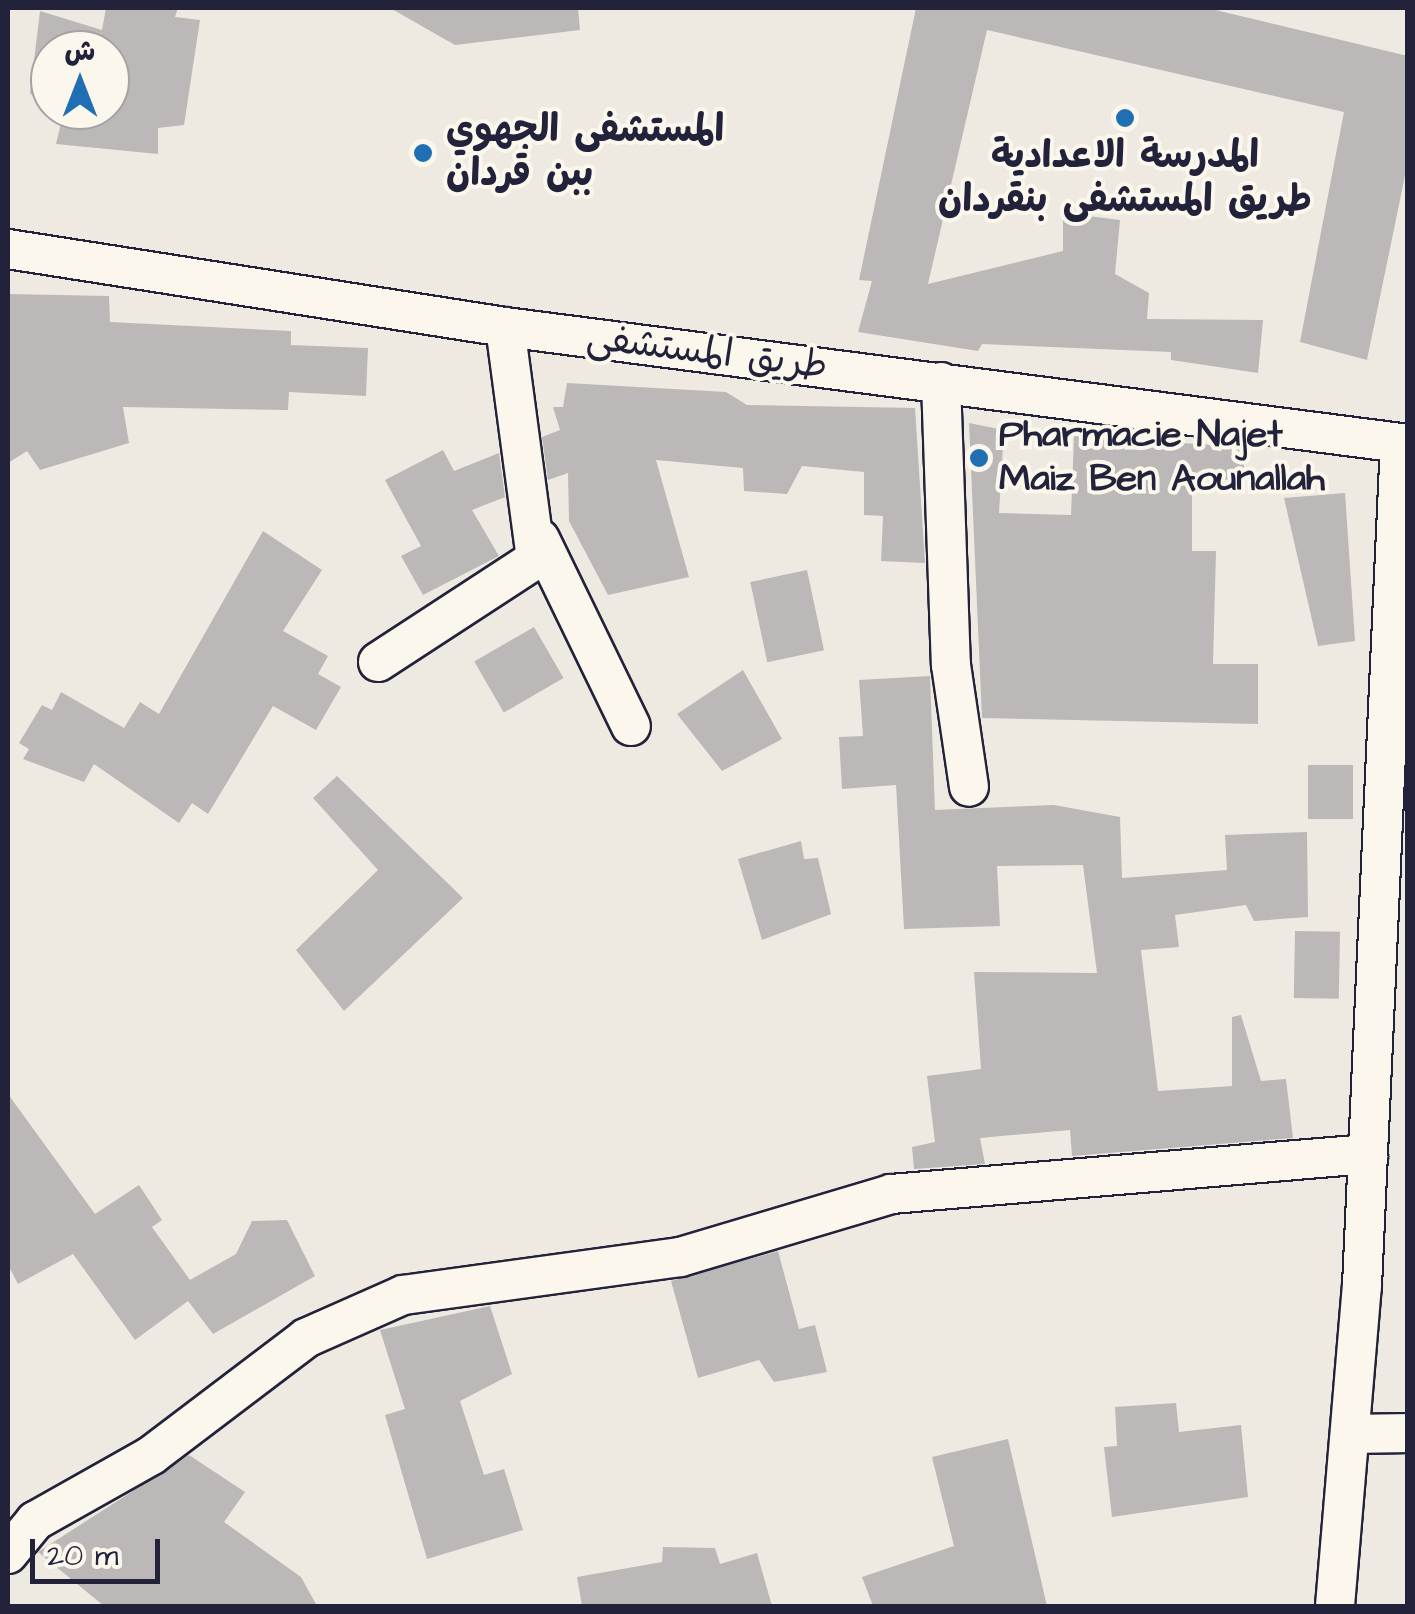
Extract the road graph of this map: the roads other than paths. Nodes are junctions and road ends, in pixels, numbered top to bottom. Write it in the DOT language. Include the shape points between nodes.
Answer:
graph roads {
  1 [pos="8,249"];
  2 [pos="505,327"];
  3 [pos="941,382"];
  4 [pos="1404,443"];
  5 [pos="540,540"];
  6 [pos="378,662"];
  7 [pos="630,726"];
  8 [pos="969,787"];
  9 [pos="1368,1154"];
  10 [pos="1408,1433"];
  11 [pos="1353,1434"];
  12 [pos="8,1554"];
  13 [pos="1335,1606"];
  1 -- 2 [label="street, طريق المستشفى"];
  2 -- 3 [label="street, طريق المستشفى"];
  2 -- 5 [label="street"];
  3 -- 4 [label="street, طريق المستشفى"];
  3 -- 8 [label="street" via="951,664"];
  4 -- 9 [label="street"];
  5 -- 6 [label="street" via="525,571"];
  5 -- 7 [label="street"];
  9 -- 11 [label="street"];
  9 -- 12 [label="street" via="891,1194 680,1257 403,1295 306,1338 152,1454 35,1522"];
  10 -- 11 [label="street"];
  11 -- 13 [label="street"];
}
